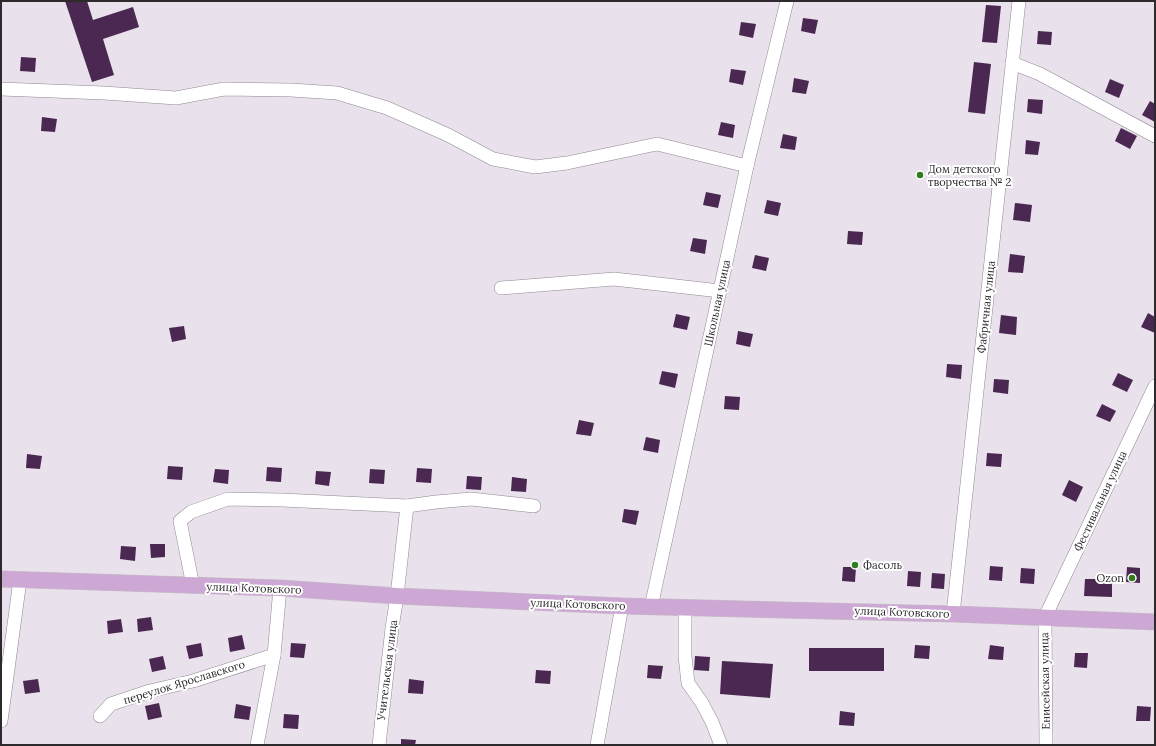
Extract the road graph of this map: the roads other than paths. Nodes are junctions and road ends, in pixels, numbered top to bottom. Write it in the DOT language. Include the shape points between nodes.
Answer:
graph roads {
  1 [pos="787,1"];
  2 [pos="1019,1"];
  3 [pos="1012,63"];
  4 [pos="1,89"];
  5 [pos="1155,136"];
  6 [pos="747,166"];
  7 [pos="502,288"];
  8 [pos="720,291"];
  9 [pos="1155,386"];
  10 [pos="407,506"];
  11 [pos="534,506"];
  12 [pos="1,580"];
  13 [pos="20,580"];
  14 [pos="194,586"];
  15 [pos="280,588"];
  16 [pos="397,596"];
  17 [pos="622,606"];
  18 [pos="651,606"];
  19 [pos="685,607"];
  20 [pos="953,614"];
  21 [pos="1045,617"];
  22 [pos="1155,622"];
  23 [pos="274,654"];
  24 [pos="100,716"];
  25 [pos="1,721"];
  26 [pos="257,745"];
  27 [pos="379,745"];
  28 [pos="598,745"];
  29 [pos="721,745"];
  30 [pos="1046,745"];
  1 -- 6 [label="street, Школьная улица"];
  2 -- 3 [label="street, Фабричная улица"];
  3 -- 5 [label="street" via="1040,74"];
  3 -- 20 [label="street, Фабричная улица"];
  4 -- 6 [label="street" via="176,98 224,90 337,93 387,108 493,159 535,166 567,163 657,144"];
  6 -- 8 [label="street, Школьная улица"];
  7 -- 8 [label="street" via="614,279"];
  8 -- 18 [label="street, Школьная улица"];
  9 -- 21 [label="street, Фестивальная улица"];
  10 -- 11 [label="street" via="471,499"];
  10 -- 14 [label="street" via="228,499 191,512 180,521"];
  10 -- 16 [label="street, Учительская улица"];
  12 -- 13 [label="main road, улица Котовского"];
  13 -- 14 [label="main road, улица Котовского"];
  13 -- 25 [label="street"];
  14 -- 15 [label="main road, улица Котовского"];
  15 -- 16 [label="main road, улица Котовского"];
  15 -- 23 [label="street"];
  16 -- 17 [label="main road, улица Котовского"];
  16 -- 27 [label="street, Учительская улица"];
  17 -- 18 [label="main road, улица Котовского"];
  17 -- 28 [label="street"];
  18 -- 19 [label="main road, улица Котовского"];
  19 -- 20 [label="main road, улица Котовского"];
  19 -- 29 [label="street" via="688,683 702,703"];
  20 -- 21 [label="main road, улица Котовского"];
  21 -- 22 [label="main road, улица Котовского"];
  21 -- 30 [label="street, Енисейская улица"];
  23 -- 24 [label="street, переулок Ярославского" via="193,681 111,704"];
  23 -- 26 [label="street"];
}
